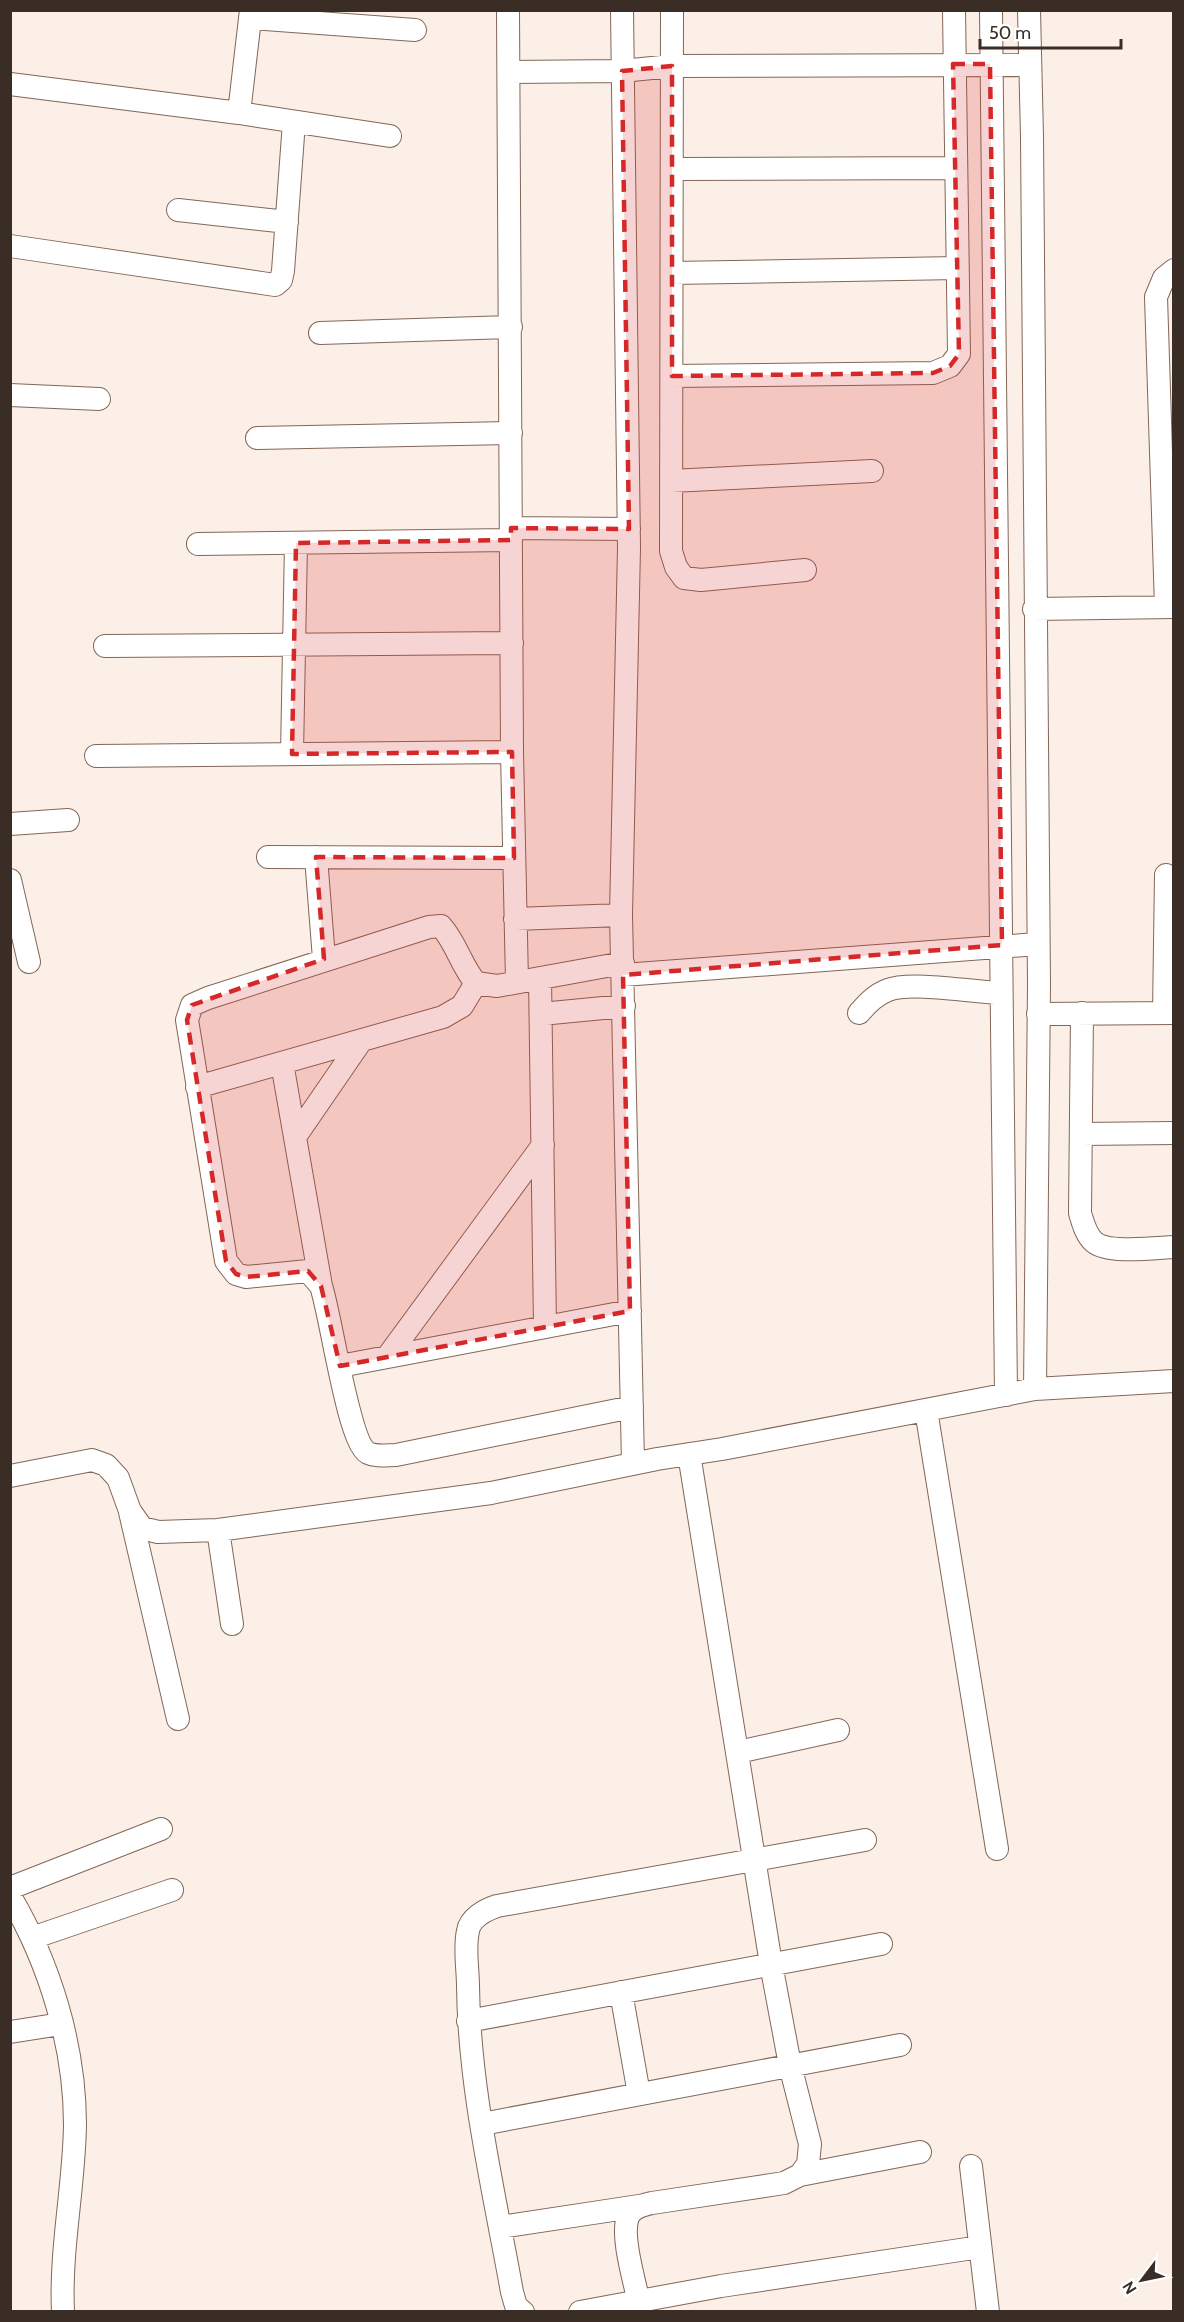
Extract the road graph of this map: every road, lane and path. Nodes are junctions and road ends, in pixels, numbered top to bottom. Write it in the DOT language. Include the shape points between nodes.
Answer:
graph roads {
  1 [pos="508,10"];
  2 [pos="622,10"];
  3 [pos="672,10"];
  4 [pos="954,10"];
  5 [pos="991,10"];
  6 [pos="1029,10"];
  7 [pos="250,14"];
  8 [pos="415,30"];
  9 [pos="953,64"];
  10 [pos="990,64"];
  11 [pos="1029,65"];
  12 [pos="672,66"];
  13 [pos="622,70"];
  14 [pos="509,72"];
  15 [pos="10,84"];
  16 [pos="239,113"];
  17 [pos="294,122"];
  18 [pos="390,136"];
  19 [pos="955,168"];
  20 [pos="672,169"];
  21 [pos="178,210"];
  22 [pos="287,222"];
  23 [pos="10,246"];
  24 [pos="957,268"];
  25 [pos="1173,270"];
  26 [pos="672,273"];
  27 [pos="511,327"];
  28 [pos="320,333"];
  29 [pos="672,376"];
  30 [pos="10,395"];
  31 [pos="99,399"];
  32 [pos="511,433"];
  33 [pos="257,438"];
  34 [pos="872,471"];
  35 [pos="671,481"];
  36 [pos="629,529"];
  37 [pos="511,534"];
  38 [pos="296,543"];
  39 [pos="198,544"];
  40 [pos="806,570"];
  41 [pos="1170,607"];
  42 [pos="1034,609"];
  43 [pos="512,643"];
  44 [pos="293,645"];
  45 [pos="105,646"];
  46 [pos="512,752"];
  47 [pos="292,754"];
  48 [pos="96,756"];
  49 [pos="68,820"];
  50 [pos="10,824"];
  51 [pos="268,856"];
  52 [pos="316,857"];
  53 [pos="514,858"];
  54 [pos="1166,875"];
  55 [pos="10,880"];
  56 [pos="621,915"];
  57 [pos="515,919"];
  58 [pos="1038,944"];
  59 [pos="1002,945"];
  60 [pos="324,959"];
  61 [pos="29,962"];
  62 [pos="623,969"];
  63 [pos="540,978"];
  64 [pos="517,982"];
  65 [pos="476,984"];
  66 [pos="1000,993"];
  67 [pos="624,1006"];
  68 [pos="859,1013"];
  69 [pos="1082,1013"];
  70 [pos="1168,1013"];
  71 [pos="541,1014"];
  72 [pos="1038,1014"];
  73 [pos="361,1041"];
  74 [pos="282,1063"];
  75 [pos="197,1087"];
  76 [pos="1173,1133"];
  77 [pos="1081,1134"];
  78 [pos="295,1137"];
  79 [pos="543,1145"];
  80 [pos="1173,1247"];
  81 [pos="321,1286"];
  82 [pos="630,1311"];
  83 [pos="545,1327"];
  84 [pos="388,1356"];
  85 [pos="340,1366"];
  86 [pos="1173,1381"];
  87 [pos="1035,1389"];
  88 [pos="1006,1395"];
  89 [pos="632,1407"];
  90 [pos="926,1410"];
  91 [pos="689,1454"];
  92 [pos="633,1463"];
  93 [pos="10,1476"];
  94 [pos="130,1511"];
  95 [pos="219,1530"];
  96 [pos="232,1624"];
  97 [pos="178,1719"];
  98 [pos="838,1730"];
  99 [pos="738,1752"];
  100 [pos="162,1829"];
  101 [pos="865,1840"];
  102 [pos="997,1849"];
  103 [pos="755,1858"];
  104 [pos="10,1888"];
  105 [pos="172,1890"];
  106 [pos="10,1896"];
  107 [pos="32,1938"];
  108 [pos="882,1944"];
  109 [pos="771,1964"];
  110 [pos="621,1992"];
  111 [pos="468,2021"];
  112 [pos="61,2024"];
  113 [pos="10,2032"];
  114 [pos="900,2045"];
  115 [pos="790,2065"];
  116 [pos="639,2094"];
  117 [pos="482,2124"];
  118 [pos="920,2152"];
  119 [pos="971,2166"];
  120 [pos="800,2175"];
  121 [pos="639,2206"];
  122 [pos="500,2227"];
  123 [pos="980,2247"];
  124 [pos="640,2306"];
  125 [pos="63,2312"];
  126 [pos="523,2312"];
  127 [pos="580,2312"];
  128 [pos="988,2312"];
  1 -- 14 [label="street"];
  2 -- 13 [label="street"];
  3 -- 12 [label="street"];
  4 -- 9 [label="street"];
  5 -- 10 [label="street"];
  6 -- 11 [label="street"];
  7 -- 8 [label="street"];
  7 -- 16 [label="street"];
  9 -- 10 [label="street"];
  9 -- 12 [label="street"];
  9 -- 19 [label="street"];
  10 -- 11 [label="street"];
  10 -- 59 [label="street"];
  11 -- 42 [label="street"];
  12 -- 13 [label="street"];
  12 -- 20 [label="street"];
  13 -- 14 [label="street"];
  13 -- 36 [label="street"];
  14 -- 27 [label="street"];
  15 -- 16 [label="street"];
  16 -- 17 [label="street"];
  17 -- 18 [label="street"];
  17 -- 22 [label="street"];
  19 -- 20 [label="street"];
  19 -- 24 [label="street"];
  20 -- 26 [label="street"];
  21 -- 22 [label="street"];
  22 -- 23 [label="street" via="283,272 274,285"];
  24 -- 26 [label="street"];
  24 -- 29 [label="street" via="959,354 950,366 933,373"];
  25 -- 41 [label="street" via="1164,278 1156,297"];
  26 -- 29 [label="street"];
  27 -- 28 [label="street"];
  27 -- 32 [label="street"];
  29 -- 35 [label="street"];
  30 -- 31 [label="street"];
  32 -- 33 [label="street"];
  32 -- 37 [label="street"];
  34 -- 35 [label="street"];
  35 -- 40 [label="street" via="671,550 684,578 701,580"];
  36 -- 37 [label="street"];
  36 -- 56 [label="street"];
  37 -- 38 [label="street"];
  37 -- 43 [label="street"];
  38 -- 39 [label="street"];
  38 -- 44 [label="street"];
  41 -- 42 [label="street"];
  42 -- 58 [label="street"];
  43 -- 44 [label="street"];
  43 -- 46 [label="street"];
  44 -- 45 [label="street"];
  44 -- 47 [label="street"];
  46 -- 47 [label="street"];
  46 -- 53 [label="street"];
  47 -- 48 [label="street"];
  49 -- 50 [label="street"];
  51 -- 52 [label="street"];
  52 -- 53 [label="street"];
  52 -- 60 [label="street"];
  53 -- 57 [label="street"];
  54 -- 70 [label="street"];
  55 -- 61 [label="street"];
  56 -- 57 [label="street"];
  56 -- 62 [label="street"];
  57 -- 64 [label="street"];
  58 -- 59 [label="street"];
  58 -- 72 [label="street"];
  59 -- 62 [label="street"];
  59 -- 66 [label="street"];
  60 -- 65 [label="street" via="429,927 441,927 452,939"];
  60 -- 75 [label="street" via="192,1005 187,1020"];
  62 -- 63 [label="street"];
  62 -- 67 [label="street"];
  63 -- 64 [label="street"];
  63 -- 71 [label="street"];
  64 -- 65 [label="street"];
  65 -- 73 [label="street" via="453,1013"];
  66 -- 68 [label="street" via="891,989 874,997"];
  66 -- 88 [label="street"];
  67 -- 71 [label="street"];
  67 -- 82 [label="street"];
  69 -- 70 [label="street"];
  69 -- 72 [label="street"];
  69 -- 77 [label="street"];
  71 -- 79 [label="street"];
  72 -- 87 [label="street"];
  73 -- 74 [label="street"];
  73 -- 78 [label="street"];
  74 -- 75 [label="street"];
  74 -- 78 [label="street"];
  75 -- 81 [label="street" via="226,1261 236,1274 246,1277 308,1271"];
  76 -- 77 [label="street"];
  77 -- 80 [label="street" via="1080,1213 1093,1241 1104,1248"];
  78 -- 81 [label="street"];
  79 -- 83 [label="street"];
  79 -- 84 [label="street"];
  81 -- 85 [label="street"];
  82 -- 83 [label="street"];
  82 -- 89 [label="street"];
  83 -- 84 [label="street"];
  84 -- 85 [label="street"];
  85 -- 89 [label="street" via="357,1440 367,1452 381,1456"];
  86 -- 87 [label="street"];
  87 -- 88 [label="street"];
  88 -- 90 [label="street"];
  89 -- 92 [label="street"];
  90 -- 91 [label="street"];
  90 -- 102 [label="street"];
  91 -- 92 [label="street"];
  91 -- 99 [label="street"];
  92 -- 95 [label="street" via="491,1493"];
  93 -- 94 [label="street" via="92,1460 106,1465 118,1478"];
  94 -- 95 [label="street" via="142,1528 158,1532"];
  94 -- 97 [label="street"];
  95 -- 96 [label="street"];
  98 -- 99 [label="street"];
  99 -- 103 [label="street"];
  100 -- 104 [label="street"];
  101 -- 103 [label="street"];
  103 -- 109 [label="street"];
  103 -- 111 [label="street" via="483,1911 468,1930"];
  105 -- 107 [label="street"];
  106 -- 107 [label="street"];
  107 -- 112 [label="street" via="52,1986"];
  108 -- 109 [label="street"];
  109 -- 110 [label="street"];
  109 -- 115 [label="street"];
  110 -- 111 [label="street"];
  110 -- 116 [label="street"];
  111 -- 117 [label="street"];
  112 -- 113 [label="street"];
  112 -- 125 [label="street" via="69,2052 75,2127 63,2250"];
  114 -- 115 [label="street"];
  115 -- 116 [label="street"];
  115 -- 120 [label="street" via="810,2144 808,2164"];
  116 -- 117 [label="street"];
  117 -- 122 [label="street"];
  118 -- 120 [label="street"];
  119 -- 123 [label="street"];
  120 -- 121 [label="street" via="784,2183"];
  121 -- 122 [label="street"];
  121 -- 124 [label="street" via="629,2215 626,2230"];
  122 -- 126 [label="street" via="512,2292 516,2306"];
  123 -- 124 [label="street"];
  123 -- 128 [label="street"];
  124 -- 127 [label="street"];
}
